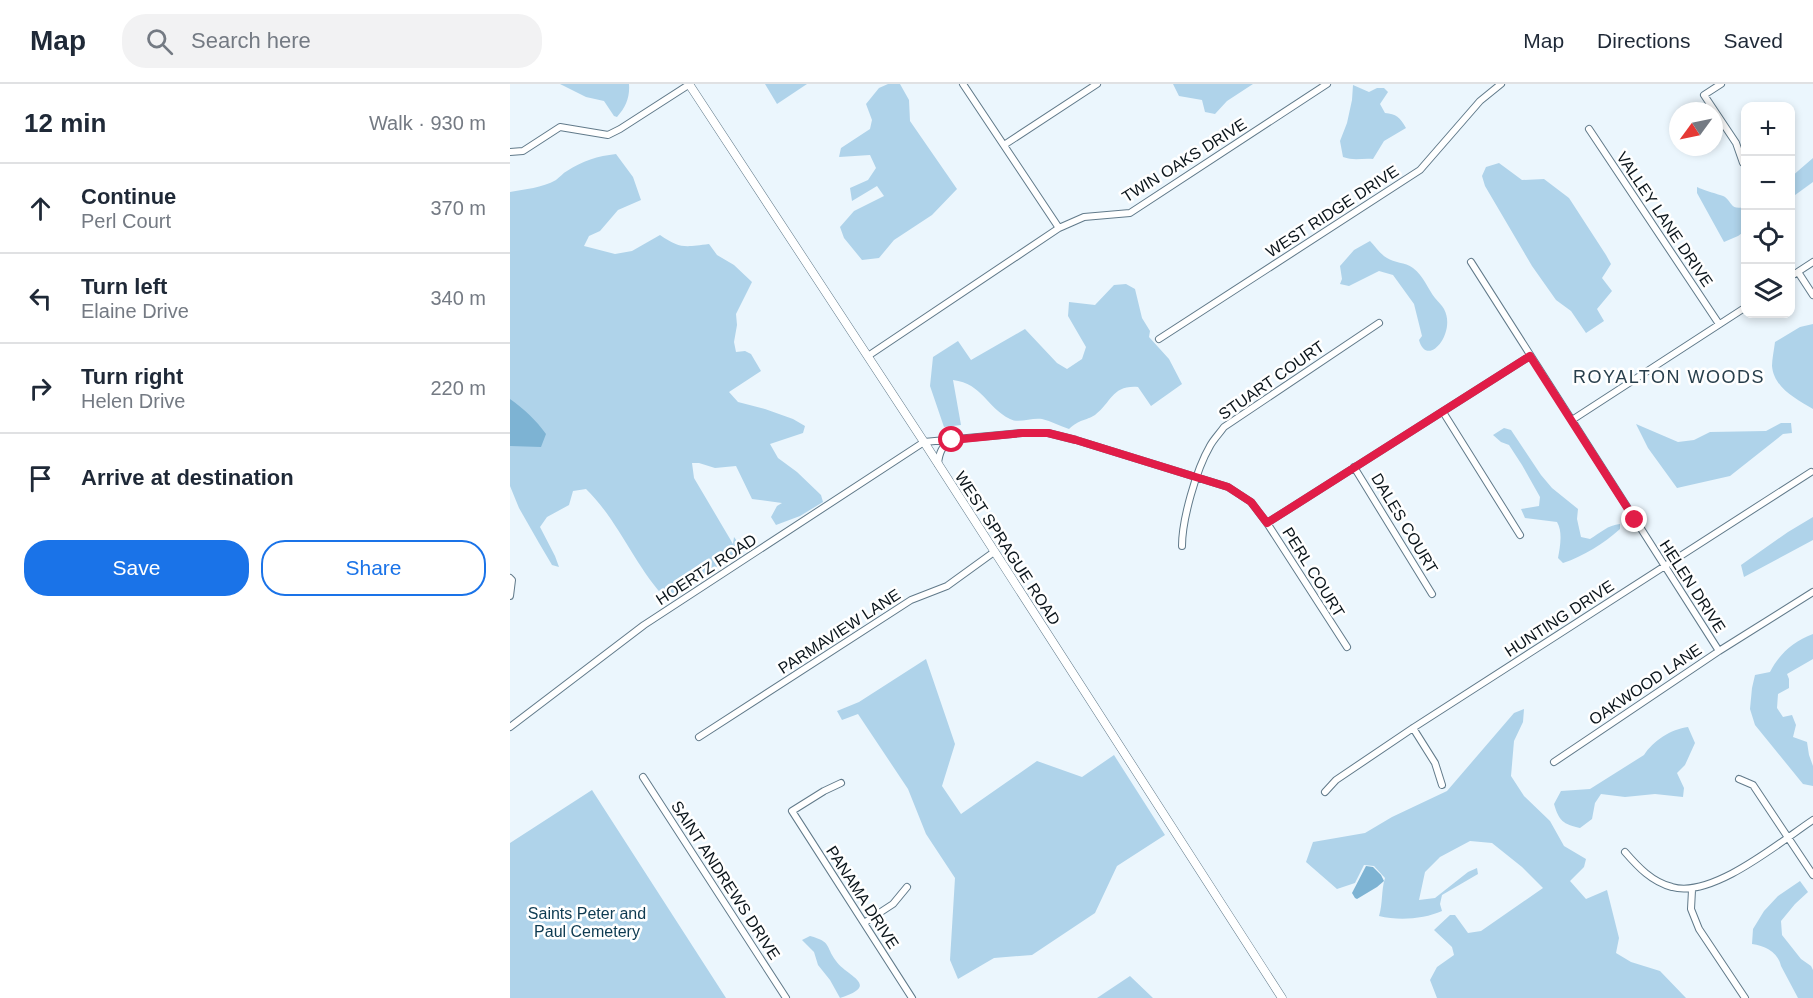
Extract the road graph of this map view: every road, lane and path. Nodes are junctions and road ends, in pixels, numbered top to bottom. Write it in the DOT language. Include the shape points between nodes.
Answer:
graph roads {
  1 [pos="689,84"];
  2 [pos="963,84"];
  3 [pos="1097,84"];
  4 [pos="1327,84"];
  5 [pos="1501,84"];
  6 [pos="1721,84"];
  7 [pos="1589,129"];
  8 [pos="1004,145"];
  9 [pos="510,152"];
  10 [pos="1741,157"];
  11 [pos="1059,228"];
  12 [pos="1471,262"];
  13 [pos="1813,262"];
  14 [pos="1798,272"];
  15 [pos="1795,274"];
  16 [pos="1813,295"];
  17 [pos="1741,310"];
  18 [pos="1379,323"];
  19 [pos="1719,324"];
  20 [pos="1159,339"];
  21 [pos="868,356"];
  22 [pos="1530,356"];
  23 [pos="1443,412"];
  24 [pos="1572,420"];
  25 [pos="952,440"];
  26 [pos="924,442"];
  27 [pos="938,465"];
  28 [pos="1354,467"];
  29 [pos="1811,472"];
  30 [pos="1197,478"];
  31 [pos="1267,523"];
  32 [pos="1520,535"];
  33 [pos="1182,546"];
  34 [pos="994,552"];
  35 [pos="1664,566"];
  36 [pos="510,578"];
  37 [pos="1813,592"];
  38 [pos="1432,594"];
  39 [pos="510,596"];
  40 [pos="1347,647"];
  41 [pos="1719,651"];
  42 [pos="510,727"];
  43 [pos="1413,728"];
  44 [pos="699,737"];
  45 [pos="1554,762"];
  46 [pos="643,777"];
  47 [pos="1739,779"];
  48 [pos="842,783"];
  49 [pos="1442,785"];
  50 [pos="1325,792"];
  51 [pos="1813,820"];
  52 [pos="1788,836"];
  53 [pos="1625,852"];
  54 [pos="1813,875"];
  55 [pos="908,887"];
  56 [pos="1692,890"];
  57 [pos="864,923"];
  58 [pos="786,998"];
  59 [pos="912,998"];
  60 [pos="1282,998"];
  61 [pos="1745,998"];
  1 -- 9 [label="street" via="608,135 560,127 523,151"];
  1 -- 21 [label="street, WEST SPRAGUE ROAD"];
  2 -- 8 [label="street"];
  3 -- 8 [label="street"];
  4 -- 11 [label="street, TWIN OAKS DRIVE" via="1130,213 1084,217"];
  5 -- 20 [label="street, WEST RIDGE DRIVE" via="1480,100 1420,170"];
  6 -- 10 [label="street" via="1704,95"];
  7 -- 19 [label="street, VALLEY LANE DRIVE"];
  8 -- 11 [label="street"];
  11 -- 21 [label="street, TWIN OAKS DRIVE"];
  12 -- 22 [label="street, HELEN DRIVE"];
  13 -- 14 [label="street"];
  14 -- 15 [label="street"];
  14 -- 16 [label="street"];
  17 -- 19 [label="street"];
  18 -- 30 [label="street, STUART COURT" via="1224,427 1210,445"];
  19 -- 24 [label="street"];
  21 -- 26 [label="street, WEST SPRAGUE ROAD"];
  22 -- 23 [label="street"];
  22 -- 24 [label="street, HELEN DRIVE"];
  23 -- 28 [label="street"];
  23 -- 32 [label="street"];
  24 -- 35 [label="street, HELEN DRIVE"];
  25 -- 26 [label="street, PERL COURT"];
  25 -- 27 [label="street" via="942,449"];
  25 -- 30 [label="street, PERL COURT" via="1048,433"];
  26 -- 27 [label="street, WEST SPRAGUE ROAD"];
  26 -- 42 [label="street, HOERTZ ROAD" via="644,625"];
  27 -- 34 [label="street, WEST SPRAGUE ROAD"];
  28 -- 31 [label="street"];
  28 -- 38 [label="street, DALES COURT"];
  29 -- 35 [label="street, HUNTING DRIVE"];
  30 -- 31 [label="street, PERL COURT" via="1228,487 1251,502"];
  30 -- 33 [label="street, STUART COURT"];
  31 -- 40 [label="street, PERL COURT"];
  34 -- 44 [label="street, PARMAVIEW LANE" via="947,586 911,600"];
  34 -- 60 [label="street, WEST SPRAGUE ROAD"];
  35 -- 41 [label="street, HELEN DRIVE"];
  35 -- 43 [label="street, HUNTING DRIVE"];
  36 -- 39 [label="street"];
  37 -- 41 [label="street, OAKWOOD LANE"];
  41 -- 45 [label="street, OAKWOOD LANE"];
  43 -- 49 [label="street" via="1435,763"];
  43 -- 50 [label="street, HUNTING DRIVE" via="1336,780"];
  46 -- 58 [label="street, SAINT ANDREWS DRIVE"];
  47 -- 52 [label="street" via="1753,785"];
  48 -- 57 [label="street, PANAMA DRIVE" via="792,811"];
  51 -- 52 [label="street"];
  52 -- 54 [label="street"];
  52 -- 56 [label="street" via="1731,875"];
  53 -- 56 [label="street" via="1654,880 1672,888"];
  55 -- 57 [label="street" via="893,904"];
  56 -- 61 [label="street" via="1691,909 1699,929"];
  57 -- 59 [label="street, PANAMA DRIVE"];
}
